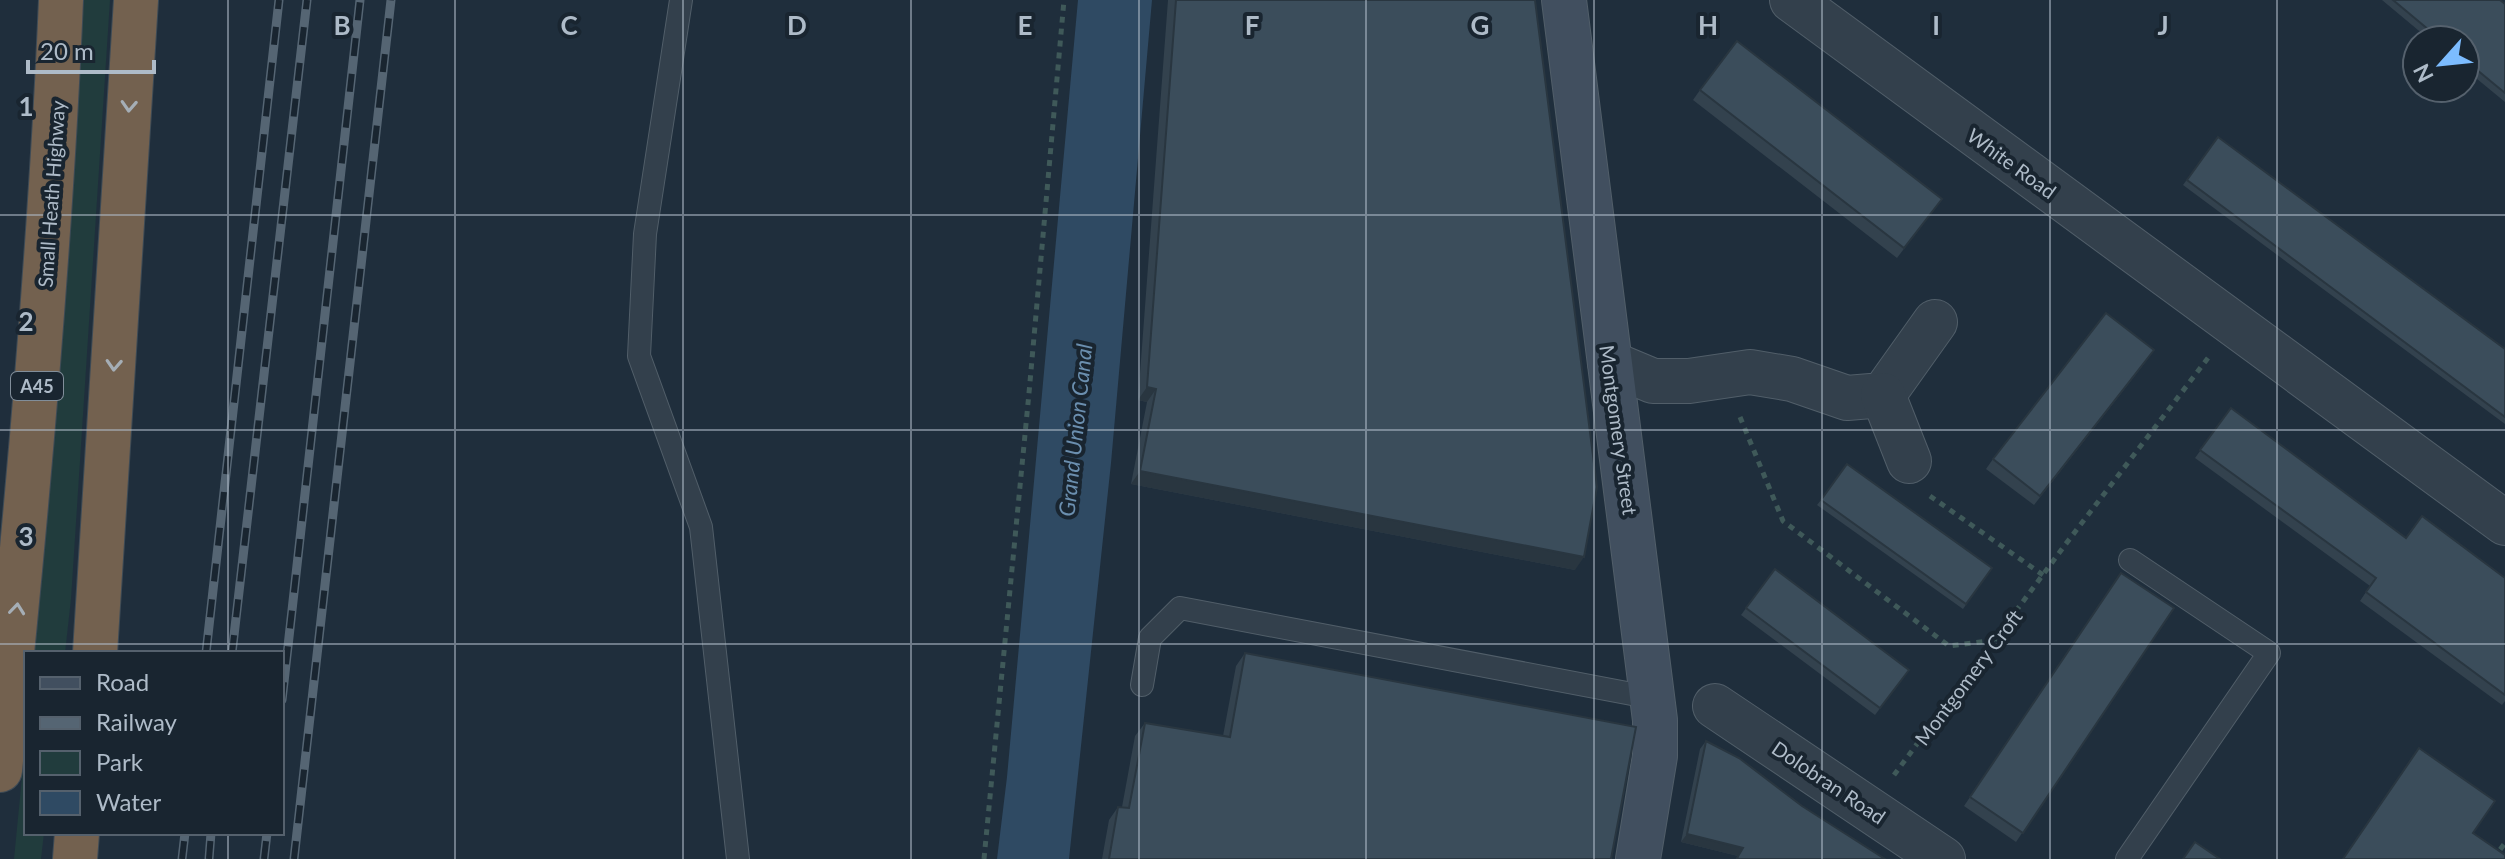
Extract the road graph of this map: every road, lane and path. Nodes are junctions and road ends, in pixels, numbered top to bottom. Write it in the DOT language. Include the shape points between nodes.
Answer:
graph roads {
  1 [pos="61,0"];
  2 [pos="136,0"];
  3 [pos="681,0"];
  4 [pos="1064,0"];
  5 [pos="1564,0"];
  6 [pos="1792,0"];
  7 [pos="1935,322"];
  8 [pos="2232,325"];
  9 [pos="1610,363"];
  10 [pos="1722,376"];
  11 [pos="1883,395"];
  12 [pos="1909,461"];
  13 [pos="2505,523"];
  14 [pos="2130,560"];
  15 [pos="2043,575"];
  16 [pos="1996,640"];
  17 [pos="95,651"];
  18 [pos="1142,685"];
  19 [pos="1653,698"];
  20 [pos="1715,706"];
  21 [pos="0,770"];
  22 [pos="1870,808"];
  23 [pos="77,835"];
  24 [pos="2505,843"];
  25 [pos="75,859"];
  26 [pos="738,859"];
  27 [pos="984,859"];
  28 [pos="1638,859"];
  29 [pos="1943,859"];
  30 [pos="2127,859"];
  31 [pos="2493,859"];
  21 -- 1 [label="highway, Small Heath Highway / A45, one-way" via="32,459"];
  2 -- 17 [label="highway, one-way"];
  3 -- 26 [label="lane" via="645,234 639,356 701,527"];
  4 -- 27 [label="path"];
  5 -- 9 [label="street, Montgomery Street"];
  6 -- 8 [label="street, White Road"];
  7 -- 11 [label="street"];
  8 -- 13 [label="street, White Road"];
  8 -- 15 [label="path, Montgomery Croft"];
  9 -- 10 [label="street" via="1653,381"];
  9 -- 19 [label="street, Montgomery Street"];
  10 -- 11 [label="street" via="1750,372 1792,379 1847,398"];
  10 -- 16 [label="path" via="1783,521 1949,646"];
  11 -- 12 [label="street"];
  12 -- 15 [label="path" via="1932,499"];
  14 -- 30 [label="lane" via="2269,653"];
  15 -- 16 [label="path, Montgomery Croft"];
  16 -- 22 [label="path, Montgomery Croft"];
  18 -- 19 [label="lane" via="1150,638 1180,608"];
  19 -- 28 [label="street, Montgomery Street" via="1655,756"];
  20 -- 22 [label="street, Dolobran Road"];
  22 -- 29 [label="street, Dolobran Road"];
  23 -- 25 [label="highway"];
  24 -- 31 [label="path"];
}
